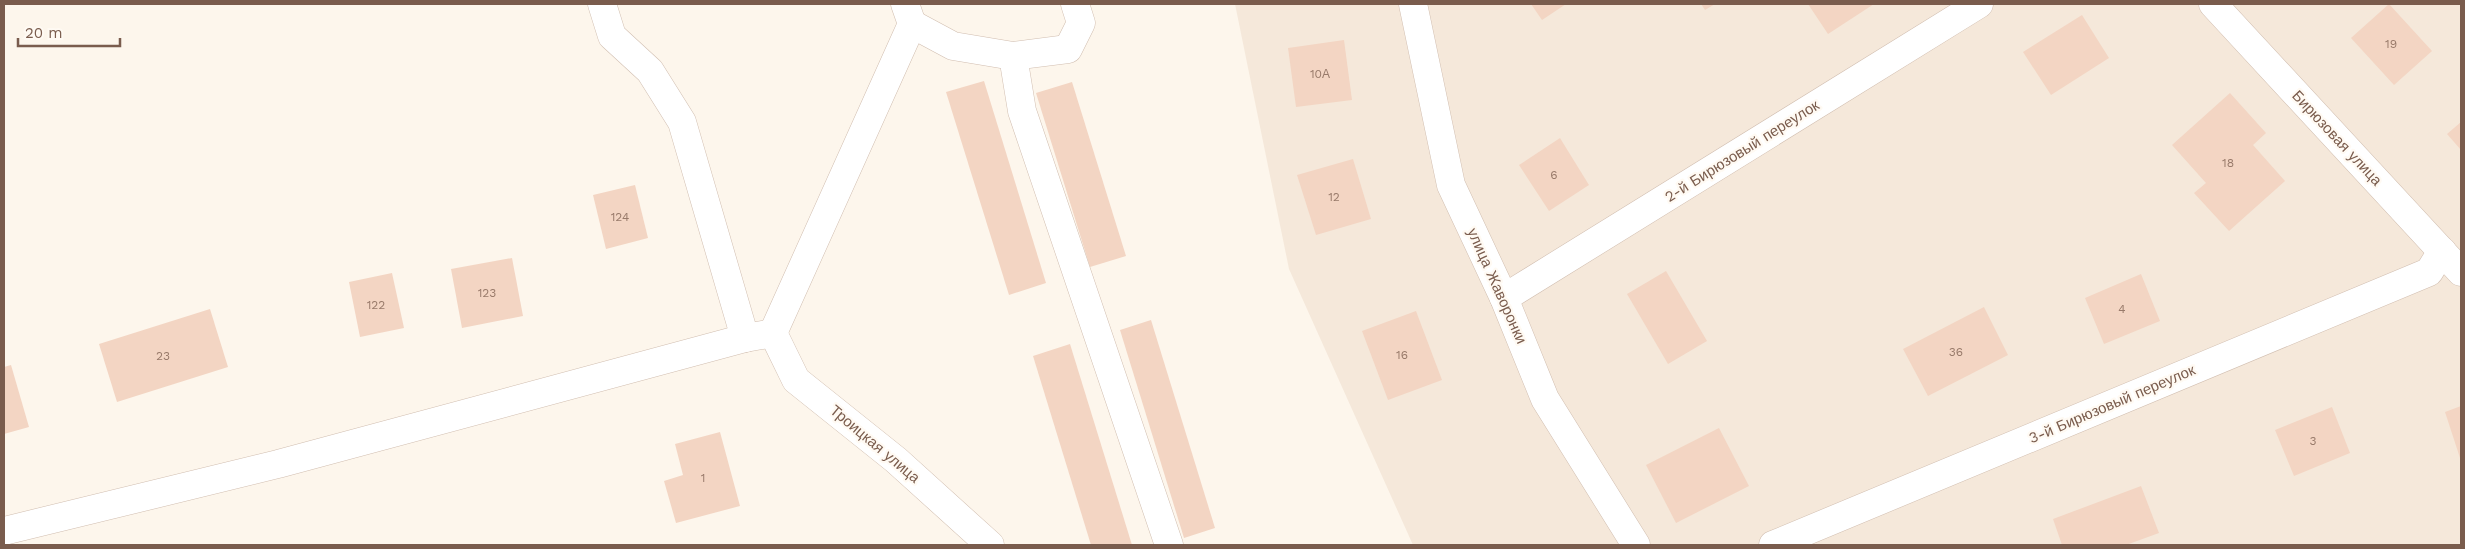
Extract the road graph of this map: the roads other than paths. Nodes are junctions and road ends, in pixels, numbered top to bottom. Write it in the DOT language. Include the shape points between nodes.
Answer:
graph roads {
  1 [pos="602,4"];
  2 [pos="1075,4"];
  3 [pos="1413,4"];
  4 [pos="1980,4"];
  5 [pos="2213,4"];
  6 [pos="909,14"];
  7 [pos="1013,56"];
  8 [pos="2442,251"];
  9 [pos="2461,272"];
  10 [pos="1504,298"];
  11 [pos="773,333"];
  12 [pos="745,338"];
  13 [pos="4,531"];
  14 [pos="990,545"];
  15 [pos="1169,545"];
  16 [pos="1636,545"];
  17 [pos="1773,545"];
  1 -- 12 [label="street" via="612,36 650,71 682,122"];
  2 -- 7 [label="street" via="1081,22 1068,49"];
  3 -- 10 [label="street, улица Жаворонки" via="1451,185"];
  4 -- 10 [label="street, 2-й Бирюзовый переулок"];
  5 -- 8 [label="street, Бирюзовая улица"];
  6 -- 7 [label="street" via="953,46"];
  6 -- 11 [label="street"];
  7 -- 15 [label="street" via="1022,111"];
  8 -- 9 [label="street, Бирюзовая улица"];
  8 -- 17 [label="street, 3-й Бирюзовый переулок" via="2430,272"];
  10 -- 16 [label="street, улица Жаворонки" via="1545,400"];
  11 -- 12 [label="street"];
  11 -- 14 [label="street, Троицкая улица" via="796,380 896,460"];
  12 -- 13 [label="street" via="278,464"];
}
